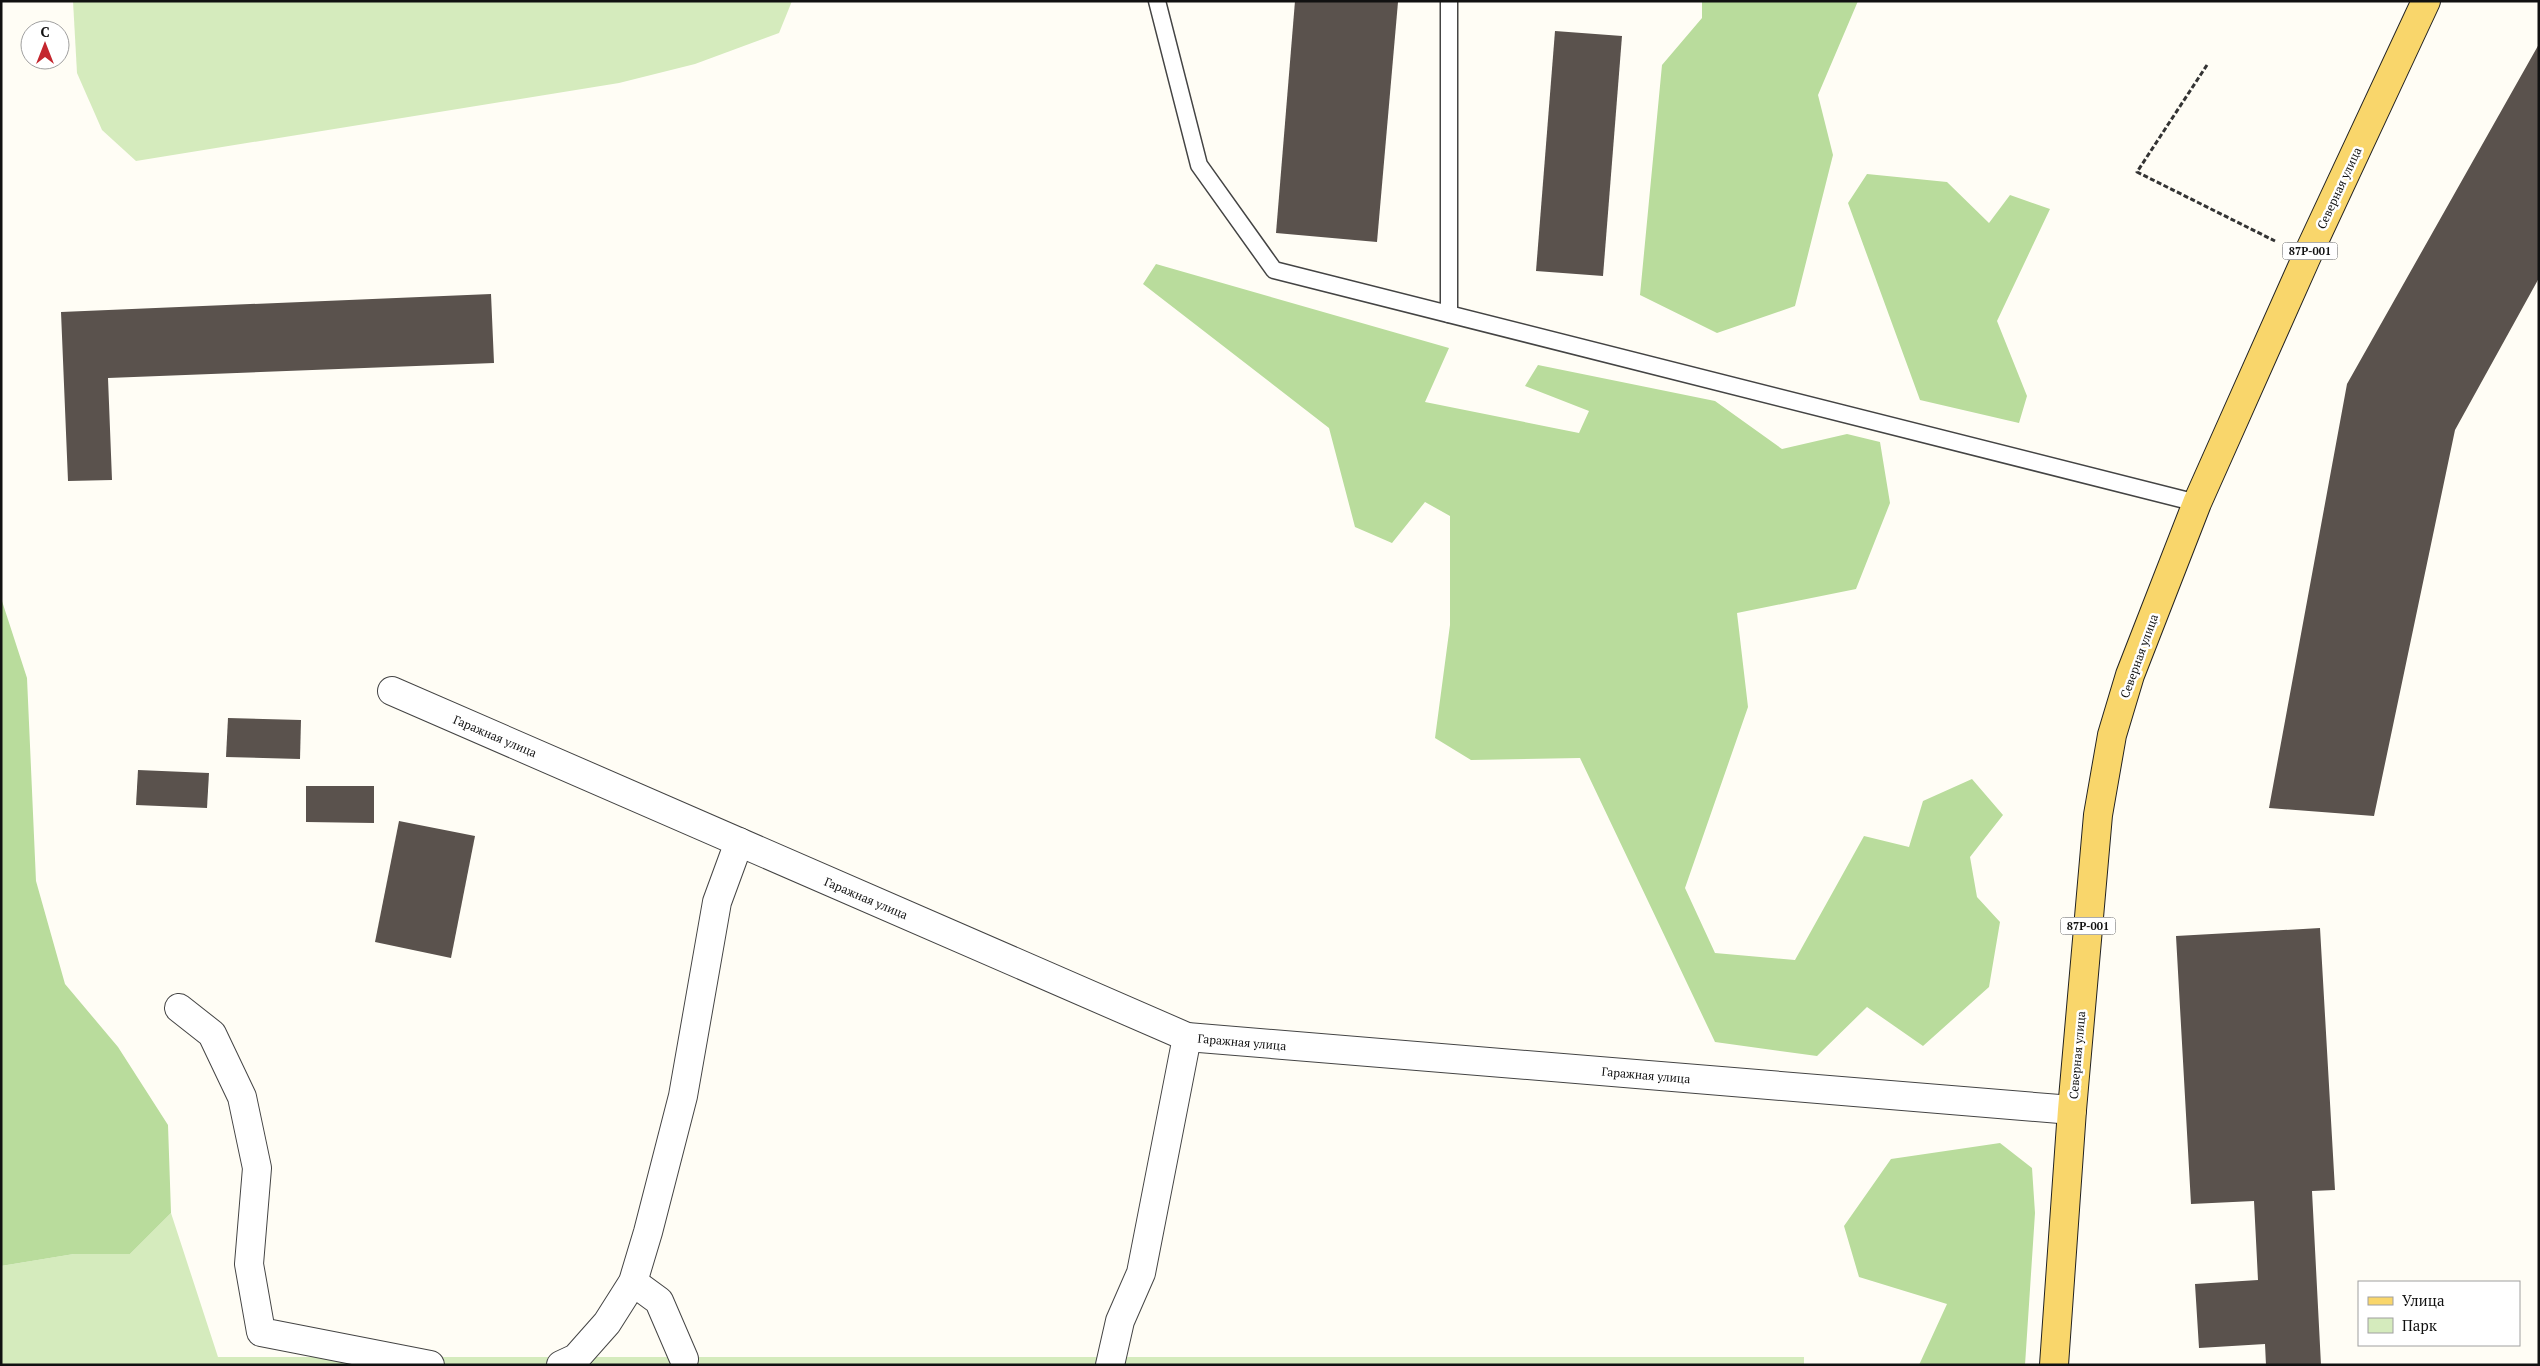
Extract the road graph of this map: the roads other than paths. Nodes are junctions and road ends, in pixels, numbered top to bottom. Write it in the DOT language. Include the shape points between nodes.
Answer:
graph roads {
  1 [pos="1157,1"];
  2 [pos="1449,1"];
  3 [pos="2426,1"];
  4 [pos="1449,314"];
  5 [pos="2197,503"];
  6 [pos="392,691"];
  7 [pos="739,842"];
  8 [pos="179,1008"];
  9 [pos="1187,1037"];
  10 [pos="2072,1110"];
  11 [pos="633,1282"];
  12 [pos="684,1359"];
  13 [pos="430,1365"];
  14 [pos="561,1365"];
  15 [pos="1110,1365"];
  16 [pos="2054,1365"];
  1 -- 4 [label="lane" via="1198,165 1274,270"];
  2 -- 4 [label="lane"];
  3 -- 5 [label="main road, Северная улица / 87Р-001"];
  4 -- 5 [label="lane"];
  5 -- 10 [label="main road, Северная улица / 87Р-001" via="2130,675 2112,735 2098,815"];
  6 -- 7 [label="street, Гаражная улица"];
  7 -- 9 [label="street, Гаражная улица"];
  7 -- 11 [label="street" via="717,902 683,1096"];
  8 -- 13 [label="street" via="212,1034 242,1097 257,1168 249,1264 261,1332"];
  9 -- 10 [label="street, Гаражная улица"];
  9 -- 15 [label="street" via="1141,1273 1120,1321"];
  10 -- 16 [label="main road, Северная улица / 87Р-001"];
  11 -- 12 [label="street" via="659,1301"];
  11 -- 14 [label="street" via="607,1323 576,1358"];
}
